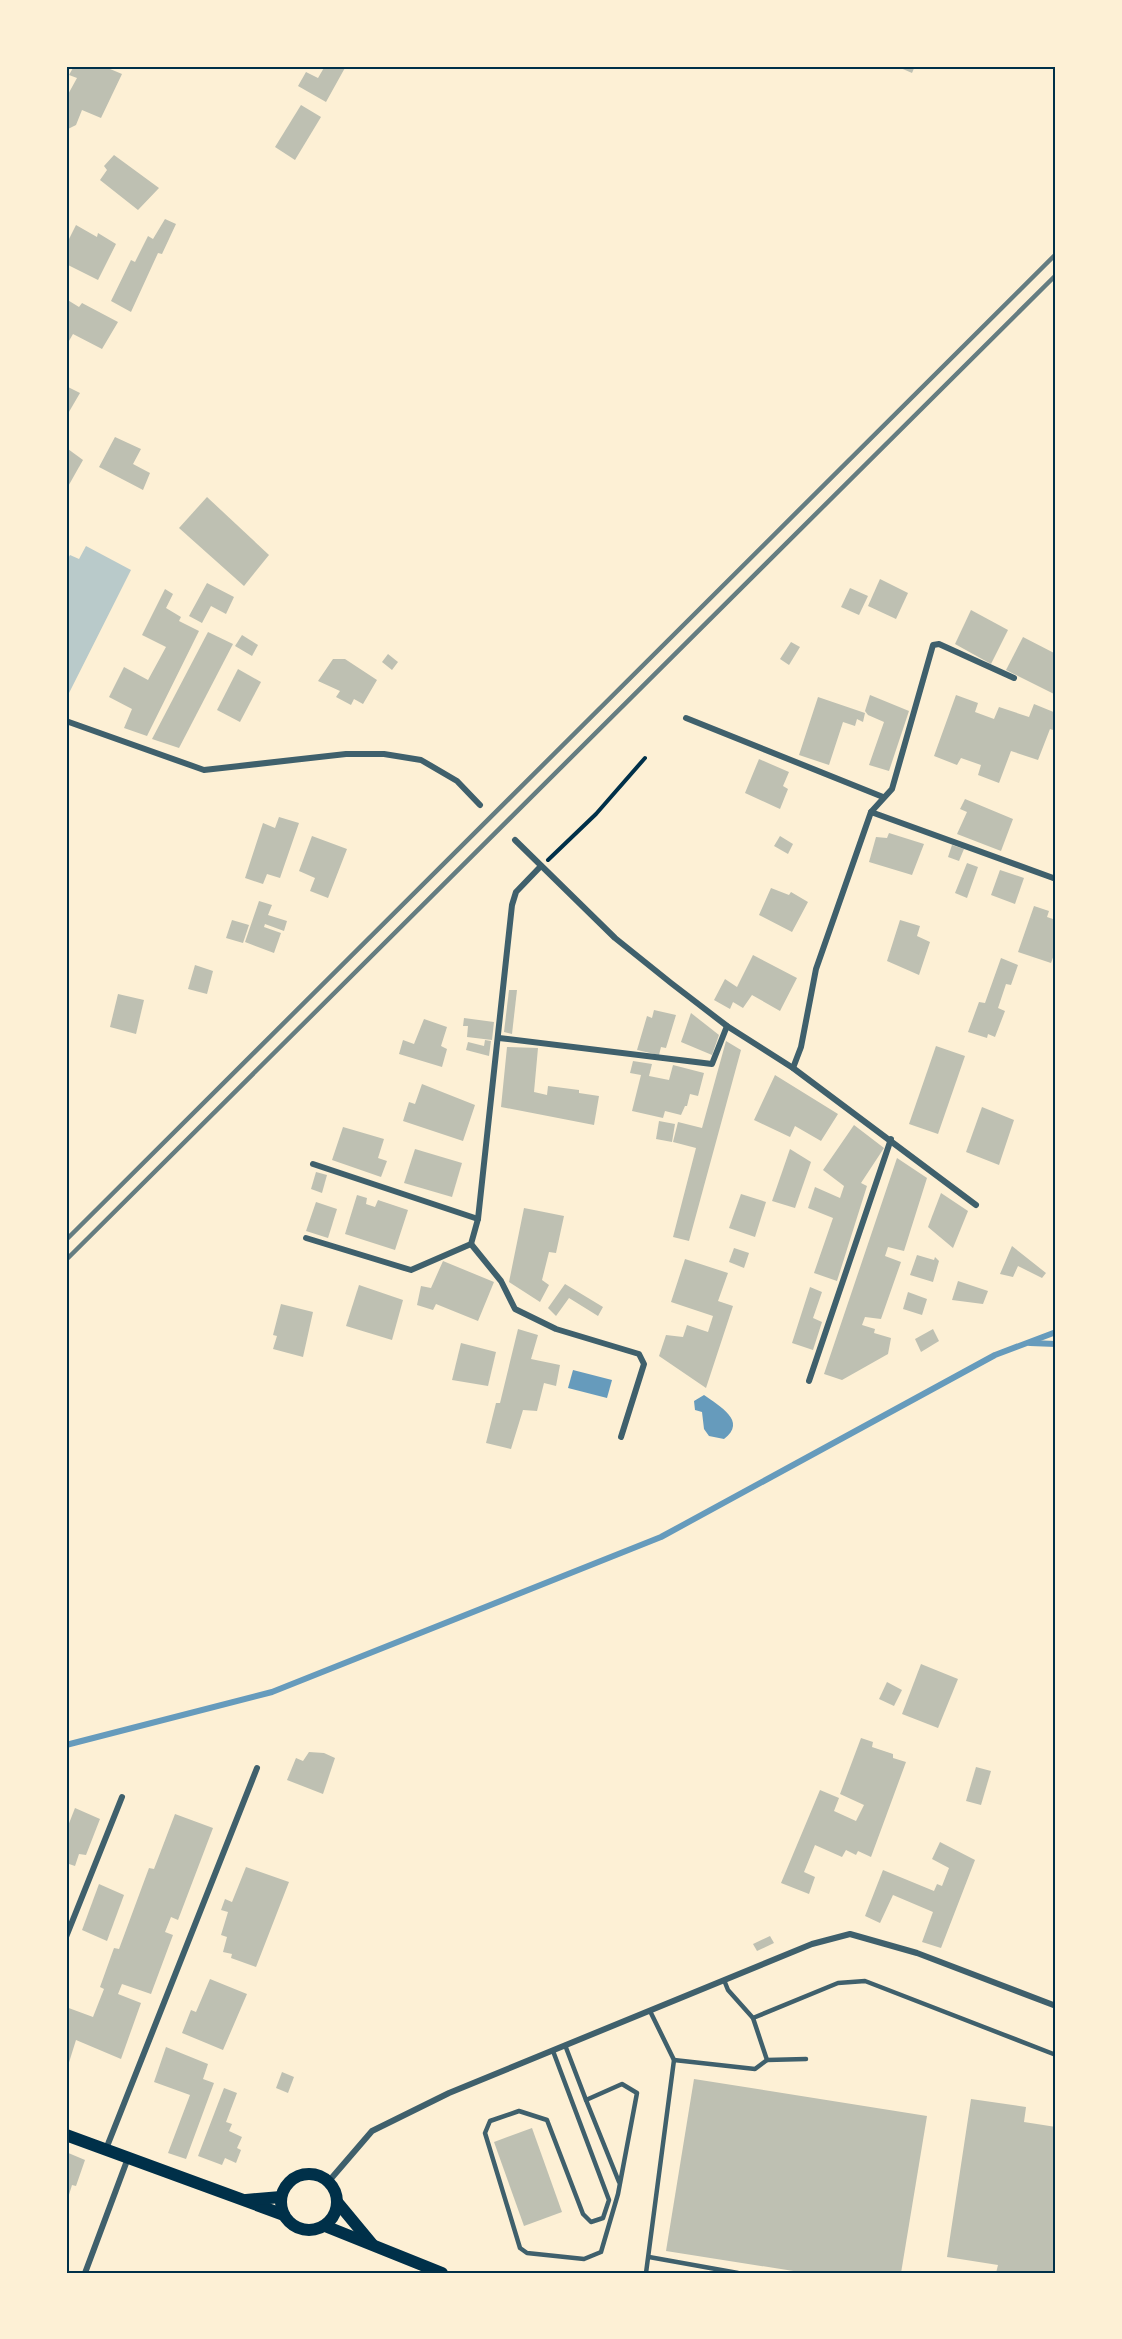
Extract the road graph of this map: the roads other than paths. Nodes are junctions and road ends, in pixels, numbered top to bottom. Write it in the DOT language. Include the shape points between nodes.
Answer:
graph roads {
  1 [pos="1014,678"];
  2 [pos="686,718"];
  3 [pos="66,720"];
  4 [pos="883,797"];
  5 [pos="480,805"];
  6 [pos="872,812"];
  7 [pos="515,840"];
  8 [pos="541,866"];
  9 [pos="1056,879"];
  10 [pos="727,1026"];
  11 [pos="499,1038"];
  12 [pos="793,1068"];
  13 [pos="891,1139"];
  14 [pos="313,1164"];
  15 [pos="976,1205"];
  16 [pos="478,1219"];
  17 [pos="306,1238"];
  18 [pos="471,1244"];
  19 [pos="809,1381"];
  20 [pos="621,1437"];
  21 [pos="257,1768"];
  22 [pos="122,1797"];
  23 [pos="66,1937"];
  24 [pos="724,1980"];
  25 [pos="1056,2006"];
  26 [pos="650,2011"];
  27 [pos="753,2018"];
  28 [pos="565,2045"];
  29 [pos="553,2050"];
  30 [pos="1056,2055"];
  31 [pos="806,2059"];
  32 [pos="674,2060"];
  33 [pos="767,2060"];
  34 [pos="586,2100"];
  35 [pos="66,2135"];
  36 [pos="106,2150"];
  37 [pos="128,2158"];
  38 [pos="329,2181"];
  39 [pos="619,2182"];
  40 [pos="281,2197"];
  41 [pos="242,2200"];
  42 [pos="338,2203"];
  43 [pos="284,2215"];
  44 [pos="325,2226"];
  45 [pos="372,2245"];
  46 [pos="649,2257"];
  47 [pos="85,2273"];
  48 [pos="442,2273"];
  49 [pos="646,2273"];
  50 [pos="738,2273"];
  1 -- 4 [label="street" via="939,644 933,645 892,789"];
  2 -- 4 [label="street"];
  3 -- 5 [label="street" via="204,770 346,754 384,754 421,760 457,781"];
  4 -- 6 [label="street"];
  6 -- 9 [label="street"];
  6 -- 12 [label="street" via="816,969 801,1047"];
  7 -- 8 [label="street"];
  8 -- 10 [label="street" via="615,938"];
  8 -- 11 [label="street" via="516,892 512,905"];
  10 -- 11 [label="street" via="712,1064"];
  10 -- 12 [label="street"];
  11 -- 16 [label="street"];
  12 -- 13 [label="street"];
  13 -- 15 [label="street"];
  13 -- 19 [label="street"];
  14 -- 16 [label="street"];
  16 -- 18 [label="street"];
  17 -- 18 [label="street" via="411,1270"];
  18 -- 20 [label="street" via="501,1281 515,1309 556,1329 639,1354 644,1364"];
  21 -- 36 [label="street"];
  22 -- 23 [label="street"];
  24 -- 25 [label="street" via="812,1944 850,1934 917,1953"];
  24 -- 26 [label="street"];
  24 -- 27 [label="lane"];
  26 -- 28 [label="street"];
  26 -- 32 [label="lane"];
  27 -- 30 [label="lane" via="838,1983 866,1982"];
  27 -- 33 [label="lane"];
  28 -- 29 [label="street"];
  28 -- 34 [label="lane"];
  29 -- 38 [label="street" via="449,2093 372,2131"];
  29 -- 39 [label="lane" via="609,2200 603,2218 591,2222 583,2214 547,2120 519,2111 490,2121 484,2133 520,2248 526,2253 584,2259 601,2252"];
  31 -- 33 [label="lane"];
  32 -- 33 [label="lane" via="756,2069"];
  32 -- 46 [label="lane"];
  34 -- 39 [label="lane"];
  34 -- 39 [label="lane" via="622,2084 637,2093"];
  35 -- 36 [label="main road"];
  36 -- 37 [label="main road"];
  37 -- 41 [label="main road"];
  37 -- 47 [label="street"];
  38 -- 40 [label="main road" via="315,2174 297,2176 284,2187"];
  38 -- 42 [label="main road"];
  40 -- 41 [label="main road"];
  40 -- 43 [label="main road"];
  41 -- 43 [label="main road"];
  42 -- 44 [label="main road"];
  42 -- 45 [label="main road"];
  43 -- 44 [label="main road" via="298,2228"];
  44 -- 45 [label="main road"];
  45 -- 48 [label="main road"];
  46 -- 49 [label="lane"];
  46 -- 50 [label="lane"];
}
